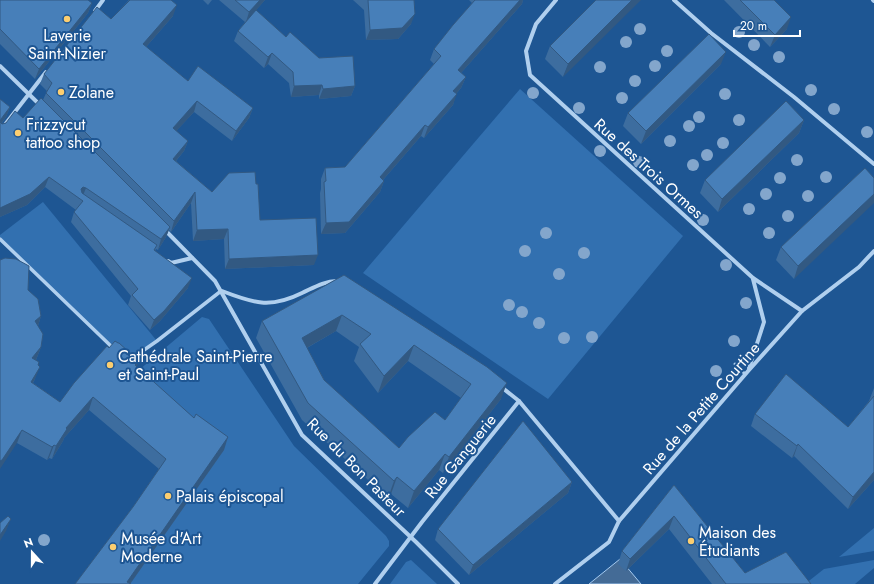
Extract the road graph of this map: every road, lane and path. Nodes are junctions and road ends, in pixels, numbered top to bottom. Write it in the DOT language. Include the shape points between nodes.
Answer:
graph roads {
  1 [pos="103,0"];
  2 [pos="556,0"];
  3 [pos="674,0"];
  4 [pos="93,12"];
  5 [pos="0,66"];
  6 [pos="48,68"];
  7 [pos="28,93"];
  8 [pos="45,110"];
  9 [pos="0,131"];
  10 [pos="874,164"];
  11 [pos="160,225"];
  12 [pos="0,238"];
  13 [pos="874,250"];
  14 [pos="164,258"];
  15 [pos="192,258"];
  16 [pos="753,278"];
  17 [pos="342,281"];
  18 [pos="221,291"];
  19 [pos="802,311"];
  20 [pos="116,350"];
  21 [pos="127,361"];
  22 [pos="735,364"];
  23 [pos="749,370"];
  24 [pos="745,374"];
  25 [pos="494,382"];
  26 [pos="519,401"];
  27 [pos="619,521"];
  28 [pos="410,537"];
  29 [pos="375,584"];
  30 [pos="458,584"];
  31 [pos="555,584"];
  1 -- 4 [label="street"];
  2 -- 16 [label="street, Rue des Trois Ormes" via="536,24 526,51 530,75"];
  3 -- 10 [label="street" via="711,33 794,97"];
  5 -- 7 [label="street"];
  6 -- 7 [label="street"];
  7 -- 8 [label="street"];
  7 -- 9 [label="street"];
  11 -- 15 [label="street, Rue du Bon Pasteur"];
  12 -- 20 [label="street"];
  13 -- 19 [label="street, Rue de la Petite Courtine" via="859,267"];
  14 -- 15 [label="street" via="171,263"];
  15 -- 18 [label="street, Rue du Bon Pasteur" via="215,281"];
  16 -- 19 [label="street, Rue des Trois Ormes"];
  16 -- 23 [label="street" via="764,322"];
  17 -- 18 [label="street" via="319,285 277,303 247,300"];
  18 -- 21 [label="street"];
  18 -- 28 [label="street, Rue du Bon Pasteur" via="302,435"];
  19 -- 23 [label="street, Rue de la Petite Courtine"];
  22 -- 24 [label="lane"];
  23 -- 24 [label="street, Rue de la Petite Courtine"];
  24 -- 27 [label="street, Rue de la Petite Courtine"];
  25 -- 26 [label="street"];
  26 -- 27 [label="street"];
  26 -- 28 [label="street, Rue Ganguerie"];
  27 -- 31 [label="street, Rue de la Petite Courtine" via="609,542"];
  28 -- 29 [label="street, Rue Ganguerie"];
  28 -- 30 [label="street, Rue du Bon Pasteur"];
}
